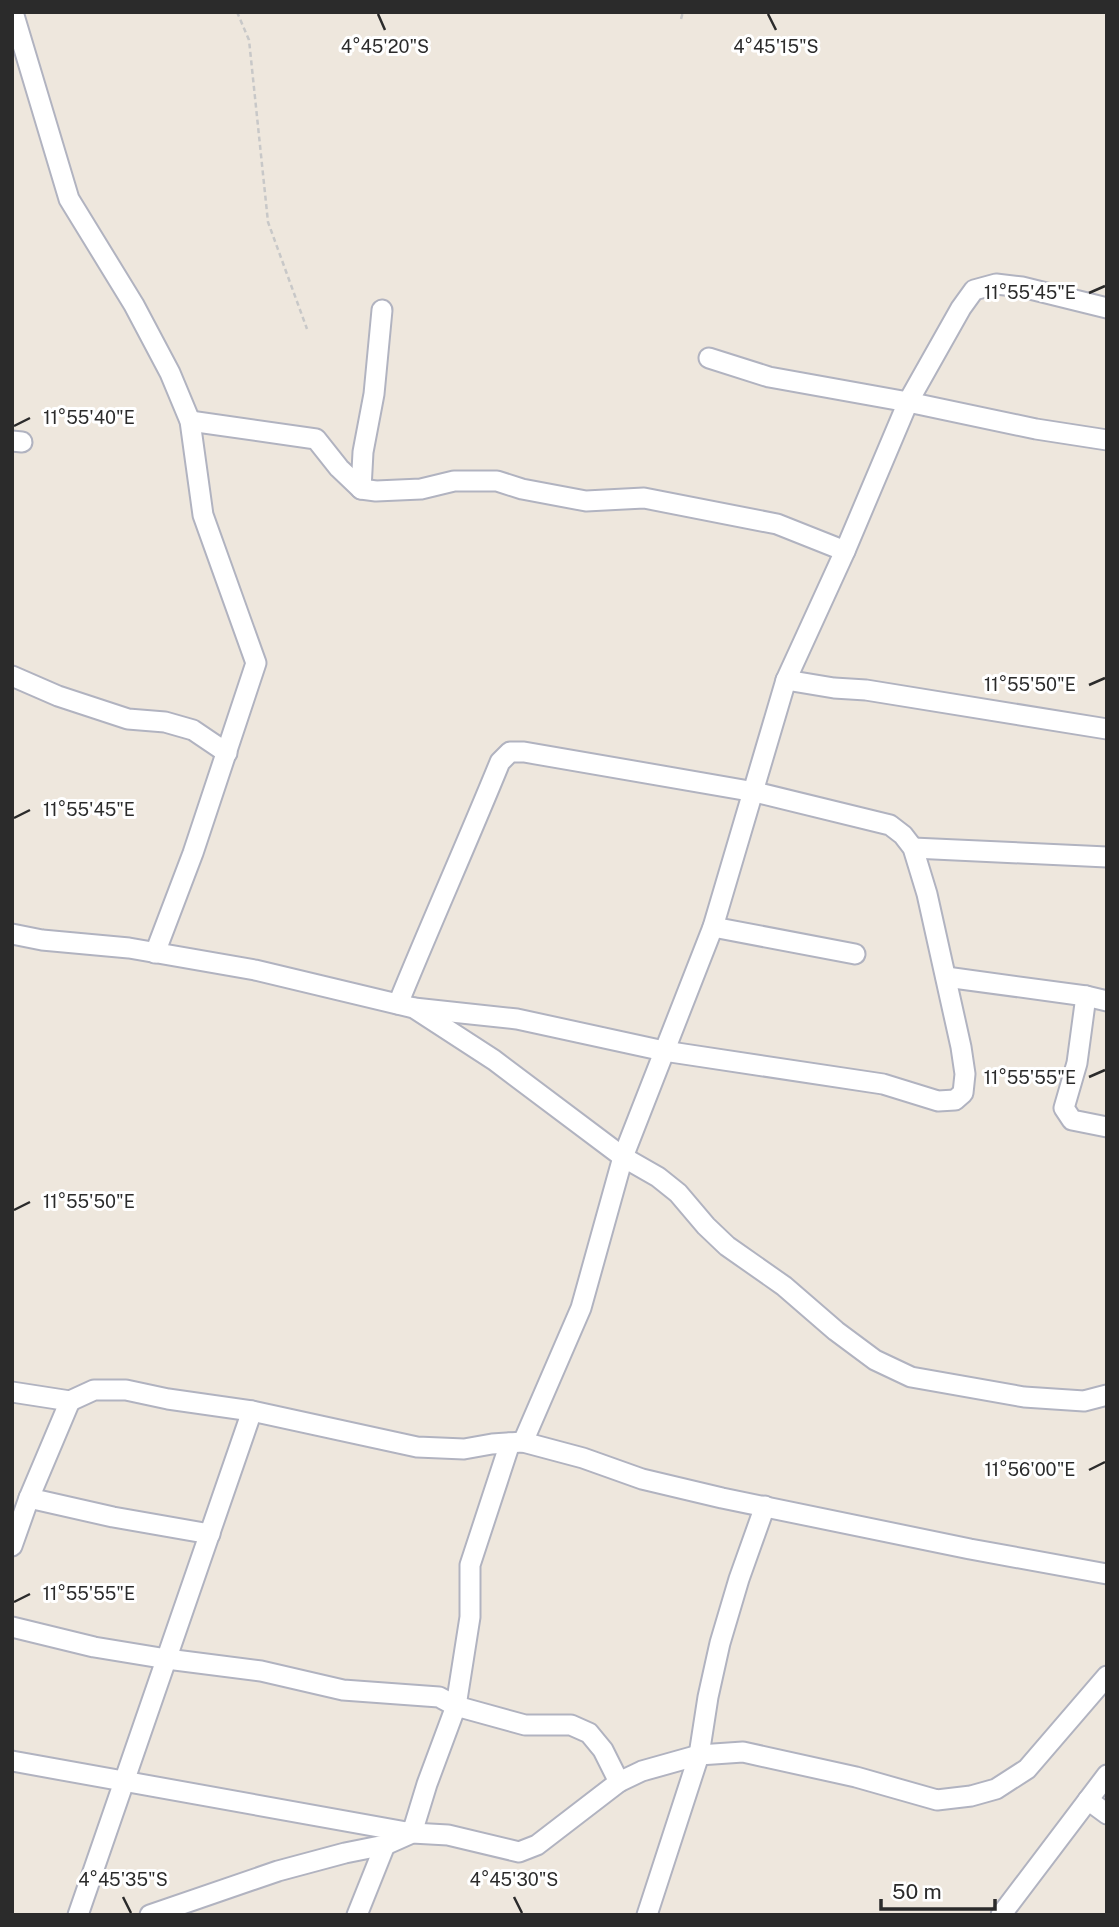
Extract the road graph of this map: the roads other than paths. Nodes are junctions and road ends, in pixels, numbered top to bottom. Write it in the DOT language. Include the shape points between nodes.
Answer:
graph roads {
  1 [pos="13,12"];
  2 [pos="1107,308"];
  3 [pos="382,310"];
  4 [pos="709,358"];
  5 [pos="908,402"];
  6 [pos="190,421"];
  7 [pos="1107,440"];
  8 [pos="361,489"];
  9 [pos="845,551"];
  10 [pos="12,676"];
  11 [pos="786,680"];
  12 [pos="1107,729"];
  13 [pos="227,753"];
  14 [pos="755,792"];
  15 [pos="913,848"];
  16 [pos="1107,857"];
  17 [pos="713,927"];
  18 [pos="12,934"];
  19 [pos="155,953"];
  20 [pos="855,954"];
  21 [pos="946,977"];
  22 [pos="1086,996"];
  23 [pos="1107,1001"];
  24 [pos="406,1006"];
  25 [pos="664,1051"];
  26 [pos="1107,1127"];
  27 [pos="624,1157"];
  28 [pos="12,1392"];
  29 [pos="1107,1395"];
  30 [pos="70,1401"];
  31 [pos="253,1411"];
  32 [pos="516,1442"];
  33 [pos="29,1498"];
  34 [pos="765,1506"];
  35 [pos="210,1534"];
  36 [pos="12,1546"];
  37 [pos="1107,1574"];
  38 [pos="12,1627"];
  39 [pos="167,1659"];
  40 [pos="1107,1676"];
  41 [pos="456,1706"];
  42 [pos="699,1755"];
  43 [pos="12,1761"];
  44 [pos="1107,1775"];
  45 [pos="125,1782"];
  46 [pos="619,1782"];
  47 [pos="1088,1800"];
  48 [pos="1107,1814"];
  49 [pos="412,1833"];
  50 [pos="385,1845"];
  51 [pos="78,1915"];
  52 [pos="150,1915"];
  53 [pos="357,1915"];
  54 [pos="647,1915"];
  55 [pos="1001,1915"];
  1 -- 6 [label="street" via="69,199 134,305"];
  2 -- 5 [label="street" via="1022,287 996,284 974,290"];
  3 -- 8 [label="street"];
  4 -- 5 [label="street" via="769,377"];
  5 -- 7 [label="street"];
  5 -- 9 [label="street"];
  6 -- 8 [label="street" via="316,439"];
  6 -- 13 [label="street" via="203,514 256,663"];
  8 -- 9 [label="street" via="421,489 454,481 497,481 586,501 644,498 777,524"];
  9 -- 11 [label="street"];
  10 -- 13 [label="street" via="128,719 193,730"];
  11 -- 12 [label="street"];
  11 -- 14 [label="street"];
  13 -- 19 [label="street"];
  14 -- 15 [label="street" via="890,825"];
  14 -- 17 [label="street"];
  14 -- 24 [label="street" via="510,752 500,762"];
  15 -- 16 [label="street"];
  15 -- 21 [label="street"];
  17 -- 20 [label="street"];
  17 -- 25 [label="street"];
  18 -- 19 [label="street"];
  19 -- 24 [label="street" via="255,970"];
  21 -- 22 [label="street"];
  21 -- 25 [label="street" via="965,1074 963,1093 955,1100 938,1101 883,1084"];
  22 -- 23 [label="street"];
  22 -- 26 [label="street" via="1077,1063 1064,1108 1072,1119"];
  24 -- 25 [label="street" via="517,1019"];
  24 -- 27 [label="street" via="494,1060"];
  25 -- 27 [label="street"];
  27 -- 29 [label="street" via="678,1193 727,1246 785,1286 875,1360 911,1377 1024,1397 1084,1401"];
  27 -- 32 [label="street" via="581,1308"];
  28 -- 30 [label="street"];
  30 -- 31 [label="street" via="94,1390 126,1390"];
  30 -- 33 [label="street"];
  31 -- 32 [label="street" via="417,1447 464,1450"];
  31 -- 35 [label="street"];
  32 -- 34 [label="street" via="583,1458 642,1479"];
  32 -- 41 [label="street" via="470,1565 470,1617"];
  33 -- 35 [label="street"];
  33 -- 36 [label="street"];
  34 -- 37 [label="street"];
  34 -- 42 [label="street" via="720,1643"];
  35 -- 39 [label="street"];
  38 -- 39 [label="street"];
  39 -- 41 [label="street" via="261,1671 344,1690 439,1697"];
  39 -- 45 [label="street"];
  40 -- 42 [label="street" via="1027,1769 996,1789 971,1796 937,1800 743,1752"];
  41 -- 46 [label="street" via="524,1725 571,1725 589,1733"];
  41 -- 49 [label="street"];
  42 -- 46 [label="street"];
  42 -- 54 [label="street"];
  43 -- 45 [label="street"];
  44 -- 47 [label="street"];
  45 -- 49 [label="street"];
  45 -- 51 [label="street"];
  46 -- 49 [label="street" via="537,1845 519,1852 447,1835"];
  47 -- 48 [label="street"];
  47 -- 55 [label="street"];
  49 -- 50 [label="street"];
  50 -- 52 [label="street" via="278,1871"];
  50 -- 53 [label="street"];
}
